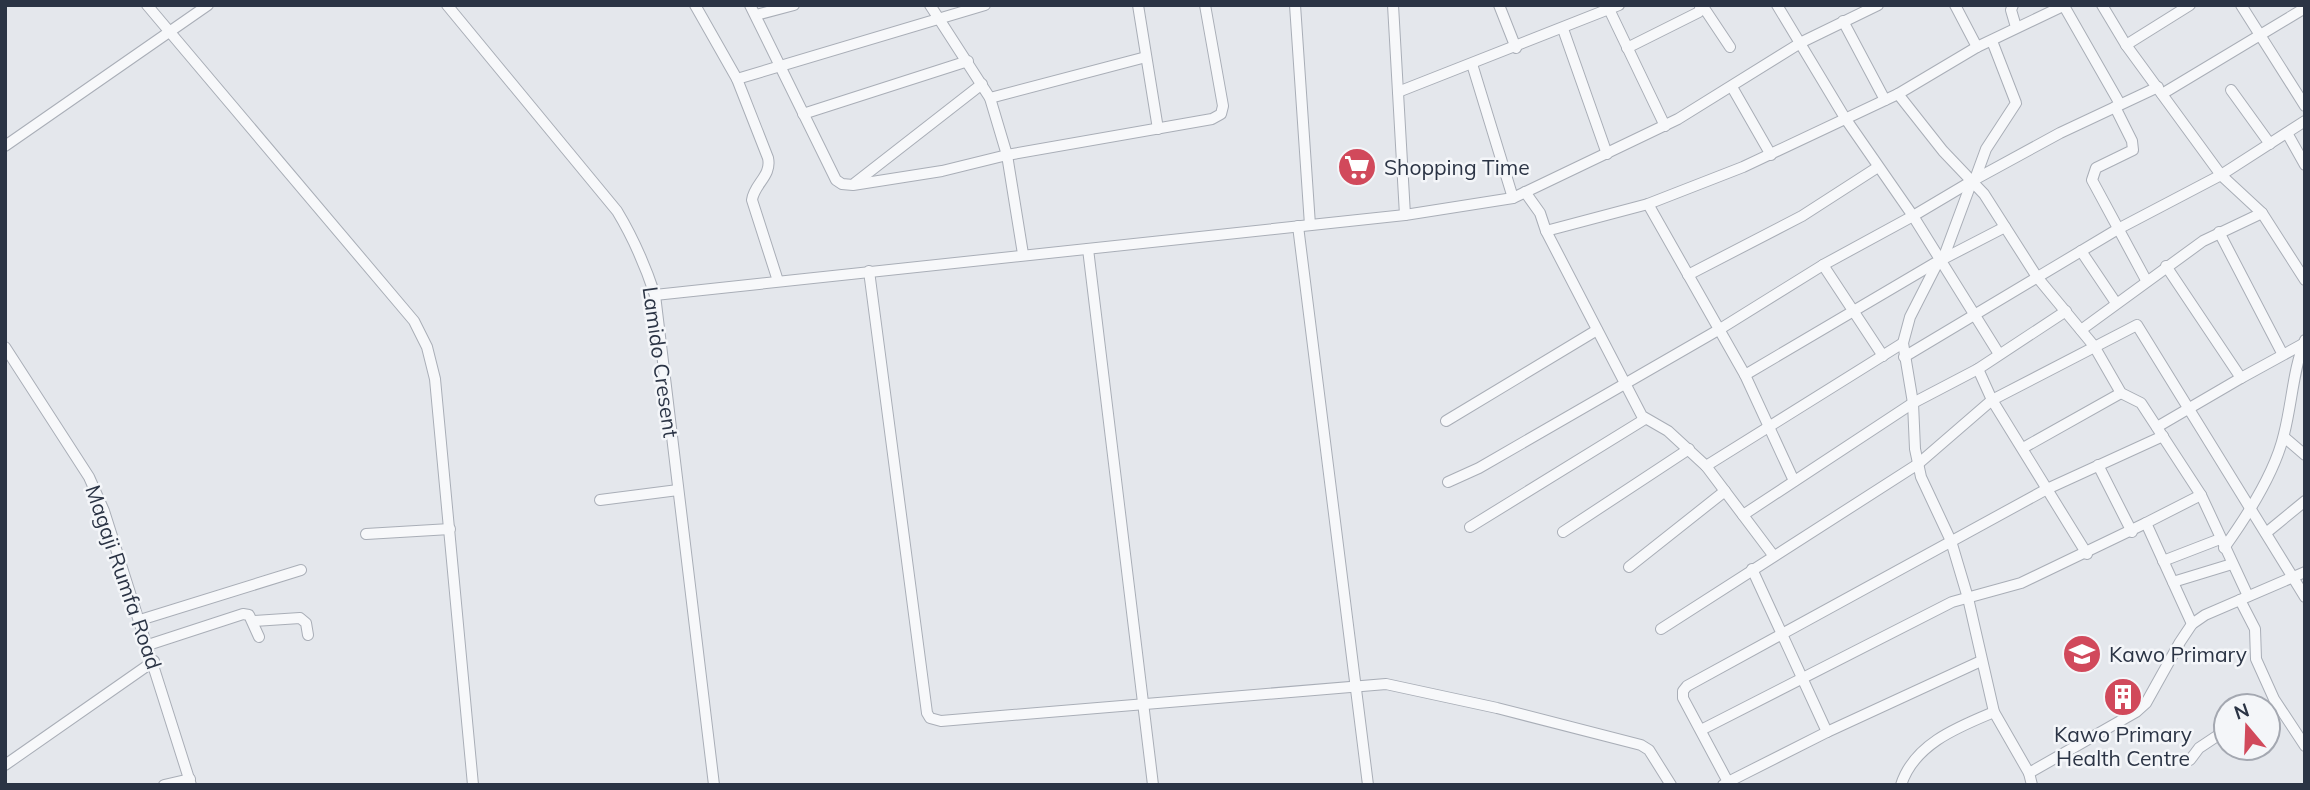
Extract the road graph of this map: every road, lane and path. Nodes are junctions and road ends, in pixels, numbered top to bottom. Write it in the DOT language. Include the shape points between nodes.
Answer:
graph roads {
  1 [pos="146,5"];
  2 [pos="208,5"];
  3 [pos="447,5"];
  4 [pos="695,5"];
  5 [pos="794,5"];
  6 [pos="930,5"];
  7 [pos="985,5"];
  8 [pos="1138,5"];
  9 [pos="1205,5"];
  10 [pos="1295,5"];
  11 [pos="1393,5"];
  12 [pos="1499,5"];
  13 [pos="1702,5"];
  14 [pos="1777,5"];
  15 [pos="1878,5"];
  16 [pos="1955,5"];
  17 [pos="2013,5"];
  18 [pos="2064,5"];
  19 [pos="2102,5"];
  20 [pos="2190,5"];
  21 [pos="2241,5"];
  22 [pos="1611,7"];
  23 [pos="2304,8"];
  24 [pos="753,10"];
  25 [pos="938,18"];
  26 [pos="1843,21"];
  27 [pos="2016,27"];
  28 [pos="1563,29"];
  29 [pos="170,31"];
  30 [pos="2260,33"];
  31 [pos="1992,41"];
  32 [pos="1802,42"];
  33 [pos="2126,45"];
  34 [pos="1730,47"];
  35 [pos="1977,47"];
  36 [pos="1516,48"];
  37 [pos="1628,48"];
  38 [pos="1146,57"];
  39 [pos="968,61"];
  40 [pos="1472,64"];
  41 [pos="779,66"];
  42 [pos="737,79"];
  43 [pos="982,84"];
  44 [pos="1732,87"];
  45 [pos="2160,90"];
  46 [pos="2231,90"];
  47 [pos="1398,92"];
  48 [pos="1898,94"];
  49 [pos="990,98"];
  50 [pos="1885,100"];
  51 [pos="2118,106"];
  52 [pos="2305,106"];
  53 [pos="803,114"];
  54 [pos="1845,118"];
  55 [pos="2305,121"];
  56 [pos="1665,126"];
  57 [pos="1158,129"];
  58 [pos="2287,133"];
  59 [pos="2270,144"];
  60 [pos="5,146"];
  61 [pos="1607,154"];
  62 [pos="1007,155"];
  63 [pos="1771,155"];
  64 [pos="2305,165"];
  65 [pos="1878,167"];
  66 [pos="2221,175"];
  67 [pos="1973,180"];
  68 [pos="853,185"];
  69 [pos="1525,192"];
  70 [pos="1513,198"];
  71 [pos="1648,204"];
  72 [pos="2262,214"];
  73 [pos="1405,215"];
  74 [pos="1913,216"];
  75 [pos="1304,226"];
  76 [pos="2005,227"];
  77 [pos="2118,229"];
  78 [pos="1546,232"];
  79 [pos="2219,232"];
  80 [pos="1088,249"];
  81 [pos="2081,251"];
  82 [pos="1023,254"];
  83 [pos="1940,260"];
  84 [pos="1823,265"];
  85 [pos="2166,266"];
  86 [pos="869,271"];
  87 [pos="1688,275"];
  88 [pos="2038,277"];
  89 [pos="2146,280"];
  90 [pos="2305,280"];
  91 [pos="778,281"];
  92 [pos="655,295"];
  93 [pos="2116,303"];
  94 [pos="2066,311"];
  95 [pos="1853,312"];
  96 [pos="1973,316"];
  97 [pos="1720,329"];
  98 [pos="1597,330"];
  99 [pos="2081,330"];
  100 [pos="2304,342"];
  101 [pos="1903,343"];
  102 [pos="2094,346"];
  103 [pos="5,347"];
  104 [pos="2282,353"];
  105 [pos="2000,354"];
  106 [pos="1883,356"];
  107 [pos="1904,357"];
  108 [pos="1978,369"];
  109 [pos="1745,375"];
  110 [pos="2241,378"];
  111 [pos="1624,382"];
  112 [pos="2121,393"];
  113 [pos="1992,400"];
  114 [pos="1913,403"];
  115 [pos="2190,410"];
  116 [pos="1645,419"];
  117 [pos="1446,421"];
  118 [pos="1768,427"];
  119 [pos="2160,432"];
  120 [pos="2284,437"];
  121 [pos="2023,448"];
  122 [pos="1689,449"];
  123 [pos="2305,455"];
  124 [pos="1918,464"];
  125 [pos="2098,465"];
  126 [pos="1706,466"];
  127 [pos="1794,481"];
  128 [pos="1448,482"];
  129 [pos="2047,489"];
  130 [pos="678,490"];
  131 [pos="1725,491"];
  132 [pos="2201,495"];
  133 [pos="600,500"];
  134 [pos="2305,501"];
  135 [pos="2250,511"];
  136 [pos="1743,515"];
  137 [pos="2146,523"];
  138 [pos="1470,527"];
  139 [pos="450,529"];
  140 [pos="1563,532"];
  141 [pos="2132,532"];
  142 [pos="2266,533"];
  143 [pos="366,534"];
  144 [pos="1951,541"];
  145 [pos="2222,544"];
  146 [pos="2087,554"];
  147 [pos="1773,555"];
  148 [pos="2163,561"];
  149 [pos="2232,564"];
  150 [pos="1629,567"];
  151 [pos="1752,569"];
  152 [pos="302,570"];
  153 [pos="2305,572"];
  154 [pos="2292,578"];
  155 [pos="2173,582"];
  156 [pos="2305,597"];
  157 [pos="1968,598"];
  158 [pos="2244,598"];
  159 [pos="140,620"];
  160 [pos="254,621"];
  161 [pos="2192,624"];
  162 [pos="1661,629"];
  163 [pos="308,635"];
  164 [pos="1783,636"];
  165 [pos="260,637"];
  166 [pos="148,645"];
  167 [pos="1981,661"];
  168 [pos="154,662"];
  169 [pos="1802,678"];
  170 [pos="1354,685"];
  171 [pos="2271,692"];
  172 [pos="1142,705"];
  173 [pos="2282,711"];
  174 [pos="1994,712"];
  175 [pos="1701,730"];
  176 [pos="1827,732"];
  177 [pos="2212,739"];
  178 [pos="2304,745"];
  179 [pos="2189,760"];
  180 [pos="5,765"];
  181 [pos="2029,773"];
  182 [pos="190,782"];
  183 [pos="1727,784"];
  184 [pos="164,785"];
  185 [pos="472,785"];
  186 [pos="714,785"];
  187 [pos="1153,785"];
  188 [pos="1368,785"];
  189 [pos="1671,785"];
  190 [pos="1901,785"];
  191 [pos="2032,785"];
  1 -- 29 [label="street"];
  2 -- 29 [label="street"];
  3 -- 92 [label="street, Lamido Cresent" via="617,211 636,242"];
  4 -- 42 [label="street"];
  5 -- 24 [label="street"];
  6 -- 25 [label="street"];
  7 -- 25 [label="street"];
  8 -- 38 [label="street"];
  9 -- 57 [label="street" via="1221,114"];
  10 -- 75 [label="street"];
  11 -- 47 [label="street"];
  12 -- 36 [label="street"];
  13 -- 34 [label="street"];
  13 -- 37 [label="street" via="1699,12"];
  14 -- 32 [label="street"];
  15 -- 26 [label="street"];
  16 -- 35 [label="street"];
  17 -- 27 [label="street"];
  18 -- 27 [label="street"];
  18 -- 51 [label="street"];
  19 -- 33 [label="street"];
  20 -- 33 [label="street"];
  21 -- 30 [label="street"];
  22 -- 28 [label="street"];
  22 -- 37 [label="street"];
  23 -- 30 [label="street"];
  24 -- 41 [label="street"];
  25 -- 39 [label="street"];
  25 -- 41 [label="street"];
  26 -- 32 [label="street"];
  26 -- 50 [label="street"];
  27 -- 31 [label="street"];
  28 -- 36 [label="street"];
  28 -- 61 [label="street"];
  29 -- 60 [label="street"];
  29 -- 139 [label="street" via="414,321 435,379"];
  30 -- 45 [label="street"];
  30 -- 52 [label="street"];
  31 -- 35 [label="street"];
  31 -- 67 [label="street" via="2016,103 1986,149"];
  32 -- 44 [label="street"];
  32 -- 54 [label="street"];
  33 -- 45 [label="street"];
  35 -- 48 [label="street"];
  36 -- 40 [label="street"];
  37 -- 56 [label="street"];
  38 -- 49 [label="street"];
  38 -- 57 [label="street"];
  39 -- 43 [label="street"];
  39 -- 53 [label="street"];
  40 -- 47 [label="street"];
  40 -- 70 [label="street"];
  41 -- 42 [label="street"];
  41 -- 53 [label="street"];
  42 -- 91 [label="street" via="768,158 768,171 752,200"];
  43 -- 49 [label="street"];
  43 -- 68 [label="street"];
  44 -- 56 [label="street"];
  44 -- 63 [label="street"];
  45 -- 51 [label="street"];
  45 -- 66 [label="street"];
  46 -- 59 [label="street"];
  47 -- 73 [label="street"];
  48 -- 50 [label="street"];
  48 -- 67 [label="street" via="1943,151"];
  49 -- 62 [label="street"];
  50 -- 54 [label="street"];
  51 -- 67 [label="street"];
  51 -- 77 [label="street" via="2133,150 2091,176"];
  53 -- 68 [label="street" via="836,180"];
  54 -- 63 [label="street"];
  54 -- 65 [label="street"];
  55 -- 58 [label="street"];
  56 -- 61 [label="street"];
  57 -- 62 [label="street"];
  58 -- 59 [label="street"];
  58 -- 64 [label="street"];
  59 -- 66 [label="street"];
  61 -- 69 [label="street"];
  62 -- 68 [label="street"];
  62 -- 82 [label="street"];
  63 -- 71 [label="street"];
  65 -- 74 [label="street"];
  65 -- 87 [label="street" via="1802,216"];
  66 -- 72 [label="street"];
  66 -- 77 [label="street"];
  67 -- 74 [label="street"];
  67 -- 76 [label="street"];
  67 -- 83 [label="street"];
  69 -- 70 [label="street"];
  69 -- 78 [label="street" via="1540,213"];
  70 -- 73 [label="street"];
  71 -- 78 [label="street"];
  71 -- 87 [label="street"];
  72 -- 79 [label="street"];
  72 -- 90 [label="street"];
  73 -- 75 [label="street"];
  74 -- 83 [label="street"];
  74 -- 84 [label="street"];
  75 -- 80 [label="street"];
  75 -- 170 [label="street"];
  76 -- 83 [label="street"];
  76 -- 88 [label="street"];
  77 -- 81 [label="street"];
  77 -- 89 [label="street"];
  78 -- 98 [label="street"];
  79 -- 85 [label="street"];
  79 -- 104 [label="street"];
  80 -- 82 [label="street"];
  80 -- 172 [label="street"];
  81 -- 88 [label="street"];
  81 -- 93 [label="street"];
  82 -- 86 [label="street"];
  83 -- 95 [label="street"];
  83 -- 96 [label="street"];
  83 -- 101 [label="street" via="1910,317"];
  84 -- 95 [label="street"];
  84 -- 97 [label="street"];
  85 -- 89 [label="street"];
  85 -- 110 [label="street"];
  86 -- 91 [label="street"];
  86 -- 172 [label="street" via="930,718 941,721"];
  87 -- 97 [label="street"];
  88 -- 94 [label="street"];
  88 -- 96 [label="street"];
  89 -- 93 [label="street"];
  91 -- 92 [label="street"];
  92 -- 130 [label="street, Lamido Cresent"];
  93 -- 99 [label="street"];
  94 -- 99 [label="street"];
  94 -- 105 [label="street"];
  95 -- 106 [label="street"];
  95 -- 109 [label="street"];
  96 -- 105 [label="street"];
  96 -- 107 [label="street"];
  97 -- 109 [label="street"];
  97 -- 111 [label="street"];
  98 -- 111 [label="street"];
  98 -- 117 [label="street"];
  99 -- 102 [label="street"];
  100 -- 104 [label="street"];
  100 -- 120 [label="street"];
  101 -- 106 [label="street"];
  101 -- 107 [label="street"];
  102 -- 112 [label="street"];
  102 -- 113 [label="street"];
  102 -- 115 [label="street" via="2137,324"];
  103 -- 159 [label="street, Magaji Rumfa Road" via="89,477"];
  104 -- 110 [label="street"];
  105 -- 108 [label="street"];
  106 -- 118 [label="street"];
  107 -- 114 [label="street"];
  108 -- 113 [label="street"];
  108 -- 114 [label="street"];
  109 -- 118 [label="street"];
  110 -- 115 [label="street"];
  111 -- 116 [label="street"];
  111 -- 128 [label="street"];
  112 -- 119 [label="street" via="2139,401"];
  112 -- 121 [label="street"];
  113 -- 121 [label="street"];
  113 -- 124 [label="street"];
  114 -- 124 [label="street"];
  114 -- 127 [label="street"];
  115 -- 119 [label="street"];
  115 -- 135 [label="street"];
  116 -- 122 [label="street"];
  116 -- 138 [label="street"];
  118 -- 126 [label="street"];
  118 -- 127 [label="street"];
  119 -- 125 [label="street"];
  119 -- 132 [label="street"];
  120 -- 123 [label="street"];
  120 -- 135 [label="street"];
  121 -- 129 [label="street"];
  122 -- 126 [label="street"];
  122 -- 140 [label="street"];
  124 -- 144 [label="street"];
  124 -- 147 [label="street"];
  125 -- 129 [label="street"];
  125 -- 141 [label="street"];
  126 -- 131 [label="street"];
  127 -- 136 [label="street"];
  129 -- 144 [label="street"];
  129 -- 146 [label="street"];
  130 -- 133 [label="street"];
  130 -- 186 [label="street, Lamido Cresent"];
  131 -- 136 [label="street"];
  131 -- 150 [label="street"];
  132 -- 137 [label="street"];
  132 -- 145 [label="street"];
  134 -- 142 [label="street"];
  135 -- 142 [label="street"];
  135 -- 145 [label="street"];
  136 -- 147 [label="street"];
  137 -- 141 [label="street"];
  137 -- 148 [label="street"];
  139 -- 143 [label="street"];
  139 -- 185 [label="street"];
  141 -- 146 [label="street"];
  142 -- 154 [label="street"];
  144 -- 157 [label="street"];
  144 -- 164 [label="street"];
  145 -- 148 [label="street"];
  145 -- 149 [label="street"];
  146 -- 157 [label="street" via="2021,583"];
  147 -- 151 [label="street"];
  148 -- 155 [label="street"];
  149 -- 155 [label="street"];
  149 -- 158 [label="street"];
  151 -- 162 [label="street"];
  151 -- 164 [label="street"];
  152 -- 159 [label="street"];
  153 -- 154 [label="street"];
  154 -- 156 [label="street"];
  154 -- 158 [label="street"];
  155 -- 161 [label="street"];
  157 -- 167 [label="street"];
  157 -- 169 [label="street"];
  158 -- 161 [label="street"];
  158 -- 171 [label="street" via="2255,629 2256,659"];
  159 -- 166 [label="street, Magaji Rumfa Road"];
  160 -- 163 [label="street" via="300,618"];
  160 -- 165 [label="street"];
  160 -- 166 [label="street" via="243,614"];
  161 -- 181 [label="street" via="2146,703"];
  164 -- 169 [label="street"];
  164 -- 175 [label="street" via="1683,691"];
  166 -- 168 [label="street, Magaji Rumfa Road"];
  167 -- 174 [label="street"];
  167 -- 176 [label="street"];
  168 -- 180 [label="street"];
  168 -- 182 [label="street, Magaji Rumfa Road"];
  169 -- 175 [label="street"];
  169 -- 176 [label="street"];
  170 -- 172 [label="street"];
  170 -- 188 [label="street"];
  170 -- 189 [label="street" via="1394,685 1641,746 1649,750"];
  172 -- 187 [label="street"];
  173 -- 178 [label="street"];
  174 -- 181 [label="street"];
  174 -- 190 [label="street" via="1942,737 1912,764"];
  175 -- 183 [label="street"];
  176 -- 183 [label="street"];
  177 -- 179 [label="street"];
  181 -- 191 [label="street"];
  182 -- 184 [label="street"];
}
